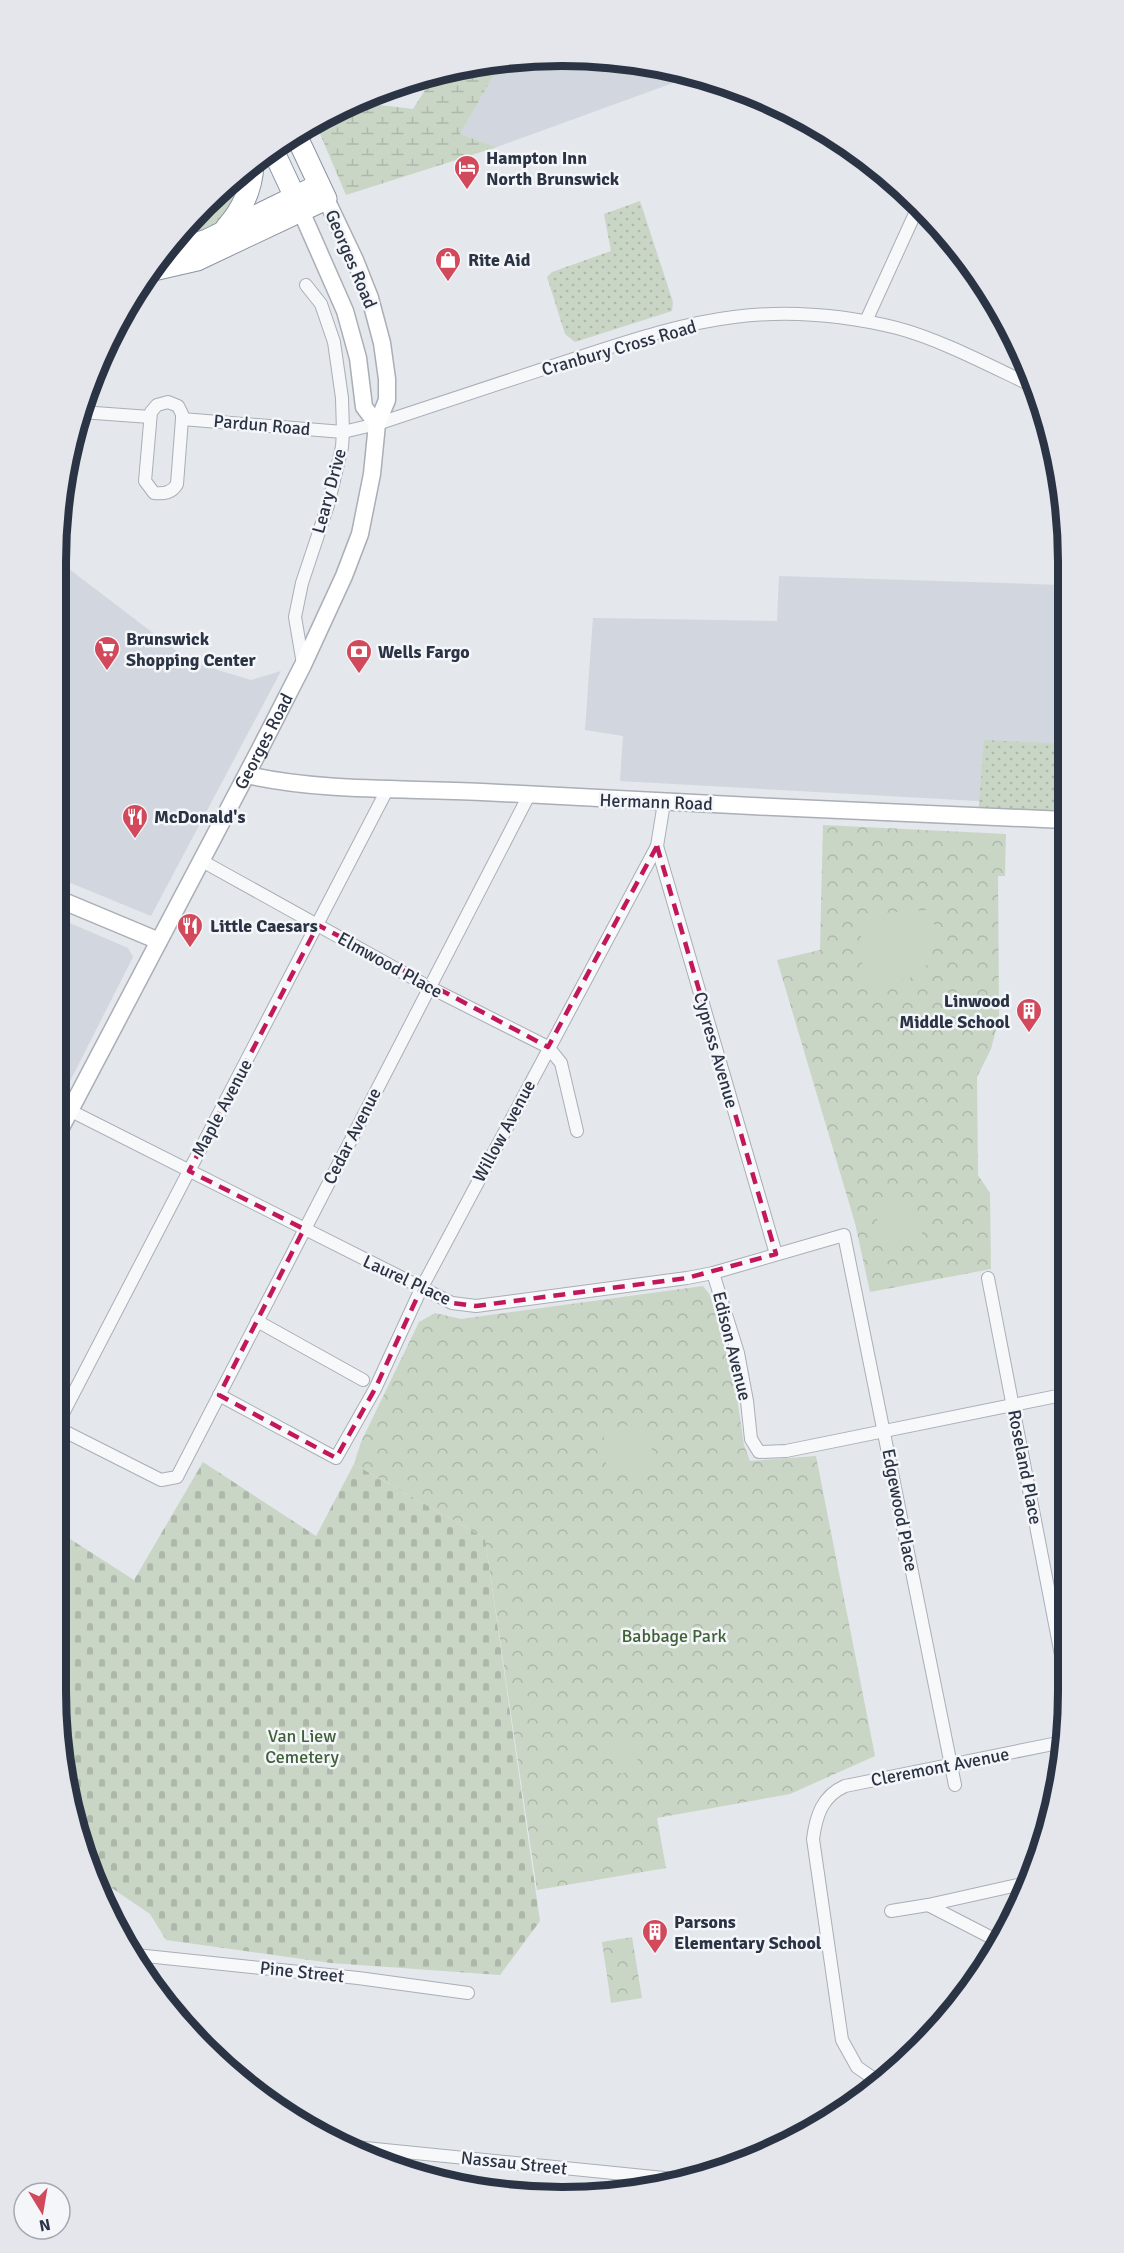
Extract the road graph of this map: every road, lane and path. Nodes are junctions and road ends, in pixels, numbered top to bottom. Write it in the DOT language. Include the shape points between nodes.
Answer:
graph roads {
  1 [pos="299,142"];
  2 [pos="276,157"];
  3 [pos="252,175"];
  4 [pos="323,192"];
  5 [pos="298,204"];
  6 [pos="915,213"];
  7 [pos="224,231"];
  8 [pos="179,247"];
  9 [pos="163,268"];
  10 [pos="306,285"];
  11 [pos="866,321"];
  12 [pos="1024,382"];
  13 [pos="89,413"];
  14 [pos="150,417"];
  15 [pos="182,418"];
  16 [pos="377,424"];
  17 [pos="343,432"];
  18 [pos="303,664"];
  19 [pos="247,775"];
  20 [pos="388,788"];
  21 [pos="529,795"];
  22 [pos="664,803"];
  23 [pos="1058,819"];
  24 [pos="657,846"];
  25 [pos="202,861"];
  26 [pos="66,901"];
  27 [pos="318,925"];
  28 [pos="159,941"];
  29 [pos="429,987"];
  30 [pos="548,1047"];
  31 [pos="69,1110"];
  32 [pos="66,1116"];
  33 [pos="577,1131"];
  34 [pos="189,1171"];
  35 [pos="304,1230"];
  36 [pos="844,1235"];
  37 [pos="776,1254"];
  38 [pos="712,1273"];
  39 [pos="988,1278"];
  40 [pos="421,1289"];
  41 [pos="257,1321"];
  42 [pos="363,1380"];
  43 [pos="219,1395"];
  44 [pos="1058,1396"];
  45 [pos="1013,1405"];
  46 [pos="66,1408"];
  47 [pos="884,1431"];
  48 [pos="66,1432"];
  49 [pos="1058,1639"];
  50 [pos="1055,1744"];
  51 [pos="951,1766"];
  52 [pos="955,1785"];
  53 [pos="1018,1885"];
  54 [pos="928,1905"];
  55 [pos="891,1911"];
  56 [pos="992,1938"];
  57 [pos="143,1956"];
  58 [pos="468,1993"];
  59 [pos="873,2078"];
  60 [pos="371,2149"];
  61 [pos="657,2177"];
  1 -- 4 [label="highway, Georges Road"];
  2 -- 5 [label="highway, Georges Road"];
  3 -- 7 [label="highway" via="246,200"];
  4 -- 5 [label="highway"];
  4 -- 16 [label="street, Georges Road" via="363,278 380,335 387,400"];
  5 -- 7 [label="highway"];
  5 -- 9 [label="highway" via="197,260"];
  5 -- 16 [label="street, Georges Road" via="345,311 358,358 364,407"];
  6 -- 11 [label="street"];
  7 -- 8 [label="highway"];
  10 -- 17 [label="street, Leary Drive" via="321,304 334,342"];
  11 -- 12 [label="street, Cranbury Cross Road" via="928,339"];
  11 -- 16 [label="street, Cranbury Cross Road" via="800,314 732,317 645,336"];
  13 -- 14 [label="street"];
  14 -- 15 [label="street" via="158,405 168,402 178,406"];
  14 -- 15 [label="street" via="145,481 149,489 161,494 177,484"];
  15 -- 17 [label="street, Pardun Road"];
  16 -- 17 [label="street, Pardun Road"];
  16 -- 18 [label="street, Georges Road" via="360,534"];
  17 -- 18 [label="street, Leary Drive" via="328,506 295,617"];
  18 -- 19 [label="street, Georges Road"];
  19 -- 20 [label="street, Hermann Road" via="279,782"];
  19 -- 25 [label="street, Georges Road"];
  20 -- 21 [label="street, Hermann Road"];
  20 -- 27 [label="street, Maple Avenue"];
  21 -- 22 [label="street, Hermann Road"];
  21 -- 29 [label="street, Cedar Avenue"];
  22 -- 23 [label="street, Hermann Road"];
  22 -- 24 [label="street, Willow Avenue"];
  24 -- 30 [label="street, Willow Avenue"];
  24 -- 37 [label="street, Cypress Avenue"];
  25 -- 27 [label="street, Elmwood Place"];
  25 -- 28 [label="street, Georges Road"];
  26 -- 28 [label="street"];
  27 -- 29 [label="street, Elmwood Place"];
  27 -- 34 [label="street, Maple Avenue"];
  28 -- 31 [label="street, Georges Road"];
  29 -- 30 [label="street, Elmwood Place"];
  29 -- 35 [label="street, Cedar Avenue"];
  30 -- 33 [label="street" via="561,1064"];
  30 -- 40 [label="street, Willow Avenue"];
  31 -- 32 [label="street, Georges Road"];
  31 -- 34 [label="street, Laurel Place"];
  34 -- 35 [label="street, Laurel Place"];
  34 -- 46 [label="street, Maple Avenue"];
  35 -- 40 [label="street, Laurel Place"];
  35 -- 41 [label="street, Cedar Avenue"];
  36 -- 37 [label="street, Laurel Place"];
  36 -- 47 [label="street, Edgewood Place"];
  37 -- 38 [label="street, Laurel Place"];
  38 -- 40 [label="street, Laurel Place" via="476,1306 452,1304"];
  38 -- 47 [label="street, Edison Avenue" via="738,1353 752,1439 759,1452 786,1451"];
  39 -- 45 [label="street, Roseland Place"];
  40 -- 43 [label="street, Willow Avenue" via="375,1389 336,1458"];
  41 -- 42 [label="street"];
  41 -- 43 [label="street, Cedar Avenue"];
  43 -- 48 [label="street, Cedar Avenue" via="177,1477 161,1480"];
  44 -- 45 [label="street"];
  45 -- 47 [label="street"];
  45 -- 49 [label="street, Roseland Place"];
  47 -- 51 [label="street, Edgewood Place"];
  50 -- 51 [label="street, Cleremont Avenue"];
  51 -- 52 [label="street, Edgewood Place"];
  51 -- 59 [label="street, Cleremont Avenue" via="845,1786 829,1796 817,1817 813,1839 842,2040 857,2067"];
  53 -- 54 [label="street"];
  54 -- 55 [label="street"];
  54 -- 56 [label="street"];
  57 -- 58 [label="street, Pine Street"];
  60 -- 61 [label="street, Nassau Street"];
}
